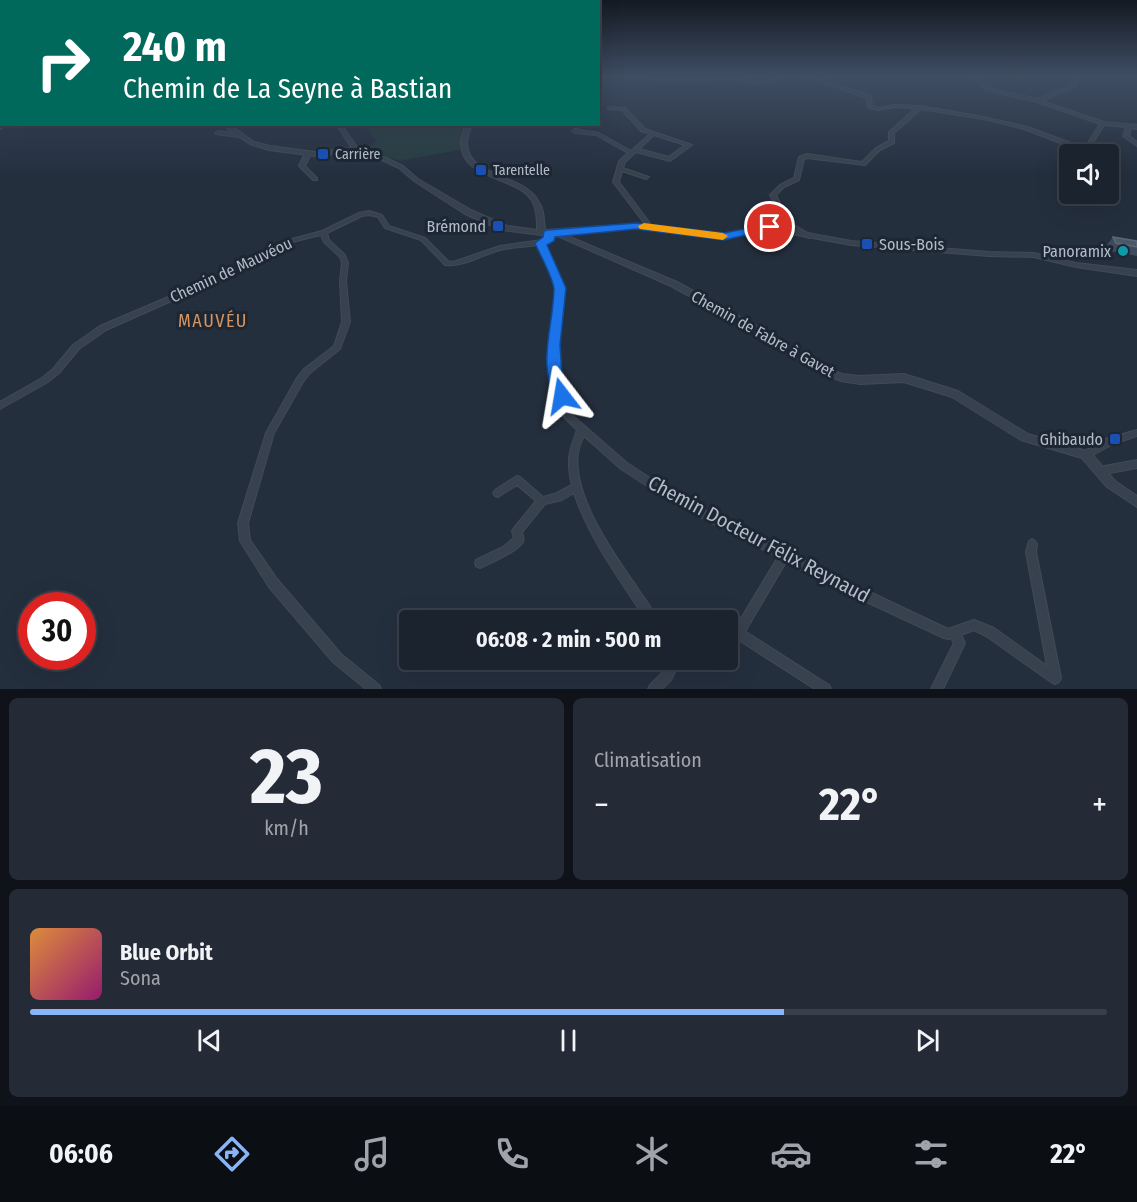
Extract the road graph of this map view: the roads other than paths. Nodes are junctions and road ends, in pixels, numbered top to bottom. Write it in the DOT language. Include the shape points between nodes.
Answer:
graph roads {
  1 [pos="612,108"];
  2 [pos="919,108"];
  3 [pos="926,108"];
  4 [pos="1059,108"];
  5 [pos="1103,123"];
  6 [pos="226,126"];
  7 [pos="339,126"];
  8 [pos="468,126"];
  9 [pos="1129,126"];
  10 [pos="1137,127"];
  11 [pos="575,131"];
  12 [pos="653,134"];
  13 [pos="238,135"];
  14 [pos="1137,144"];
  15 [pos="352,150"];
  16 [pos="633,151"];
  17 [pos="308,153"];
  18 [pos="620,169"];
  19 [pos="646,177"];
  20 [pos="315,179"];
  21 [pos="540,212"];
  22 [pos="650,227"];
  23 [pos="324,232"];
  24 [pos="527,232"];
  25 [pos="562,233"];
  26 [pos="544,236"];
  27 [pos="810,236"];
  28 [pos="1137,273"];
  29 [pos="0,406"];
  30 [pos="582,429"];
  31 [pos="1137,433"];
  32 [pos="1086,455"];
  33 [pos="1137,464"];
  34 [pos="1099,471"];
  35 [pos="576,487"];
  36 [pos="498,493"];
  37 [pos="542,501"];
  38 [pos="1137,502"];
  39 [pos="1032,544"];
  40 [pos="785,555"];
  41 [pos="480,563"];
  42 [pos="646,610"];
  43 [pos="954,632"];
  44 [pos="670,670"];
  45 [pos="375,689"];
  46 [pos="654,689"];
  47 [pos="825,689"];
  48 [pos="937,689"];
  1 -- 12 [label="street" via="623,109 643,130"];
  2 -- 27 [label="street" via="891,133 892,142 863,164 801,158 796,179 773,195 786,224"];
  3 -- 5 [label="street" via="1026,128 1080,148 1089,145"];
  4 -- 5 [label="street"];
  5 -- 9 [label="street"];
  6 -- 13 [label="street"];
  6 -- 13 [label="street" via="218,133"];
  7 -- 15 [label="street" via="354,147"];
  8 -- 21 [label="street" via="466,153 471,161 526,190"];
  9 -- 10 [label="street"];
  9 -- 14 [label="street" via="1126,136"];
  11 -- 16 [label="street" via="597,134"];
  12 -- 16 [label="street"];
  12 -- 16 [label="street" via="689,145 670,159"];
  13 -- 17 [label="street" via="269,148"];
  15 -- 17 [label="street"];
  15 -- 24 [label="street" via="396,164 468,212"];
  16 -- 18 [label="street" via="622,161"];
  17 -- 20 [label="street" via="302,166"];
  18 -- 19 [label="street"];
  18 -- 22 [label="street" via="616,182"];
  21 -- 24 [label="street"];
  21 -- 26 [label="street"];
  22 -- 25 [label="street" via="618,226"];
  22 -- 27 [label="street" via="715,237 765,226"];
  23 -- 26 [label="street, Chemin de Mauvéou" via="369,213 380,216 395,231 423,239 447,264"];
  23 -- 29 [label="street, Chemin de Mauvéou" via="290,241 248,265 103,328 76,347 45,380"];
  23 -- 45 [label="street" via="326,241 343,256 345,263 346,322 337,347 307,371 270,433 243,523 245,541 273,583 330,649"];
  24 -- 26 [label="street"];
  25 -- 26 [label="street"];
  25 -- 32 [label="street, Chemin de Fabre à Gavet" via="705,300 835,375 860,380 893,377 936,386 966,399 1025,437"];
  26 -- 30 [label="street, Chemin Docteur Félix Reynaud" via="560,288 553,345 555,374 568,417"];
  27 -- 28 [label="street" via="867,244 1028,254"];
  30 -- 35 [label="street" via="572,456"];
  30 -- 40 [label="street, Chemin Docteur Félix Reynaud" via="624,466 678,501"];
  31 -- 32 [label="street" via="1108,442"];
  32 -- 34 [label="street"];
  33 -- 34 [label="street"];
  34 -- 38 [label="street"];
  35 -- 37 [label="street"];
  35 -- 42 [label="street" via="605,546"];
  36 -- 37 [label="street" via="517,480"];
  37 -- 41 [label="street" via="517,531 519,540"];
  39 -- 43 [label="street, Chemin Docteur Félix Reynaud" via="1055,678 990,632 974,625"];
  40 -- 43 [label="street, Chemin Docteur Félix Reynaud" via="948,634"];
  40 -- 47 [label="street" via="741,635"];
  43 -- 48 [label="street" via="960,644"];
  44 -- 46 [label="street"];
}
